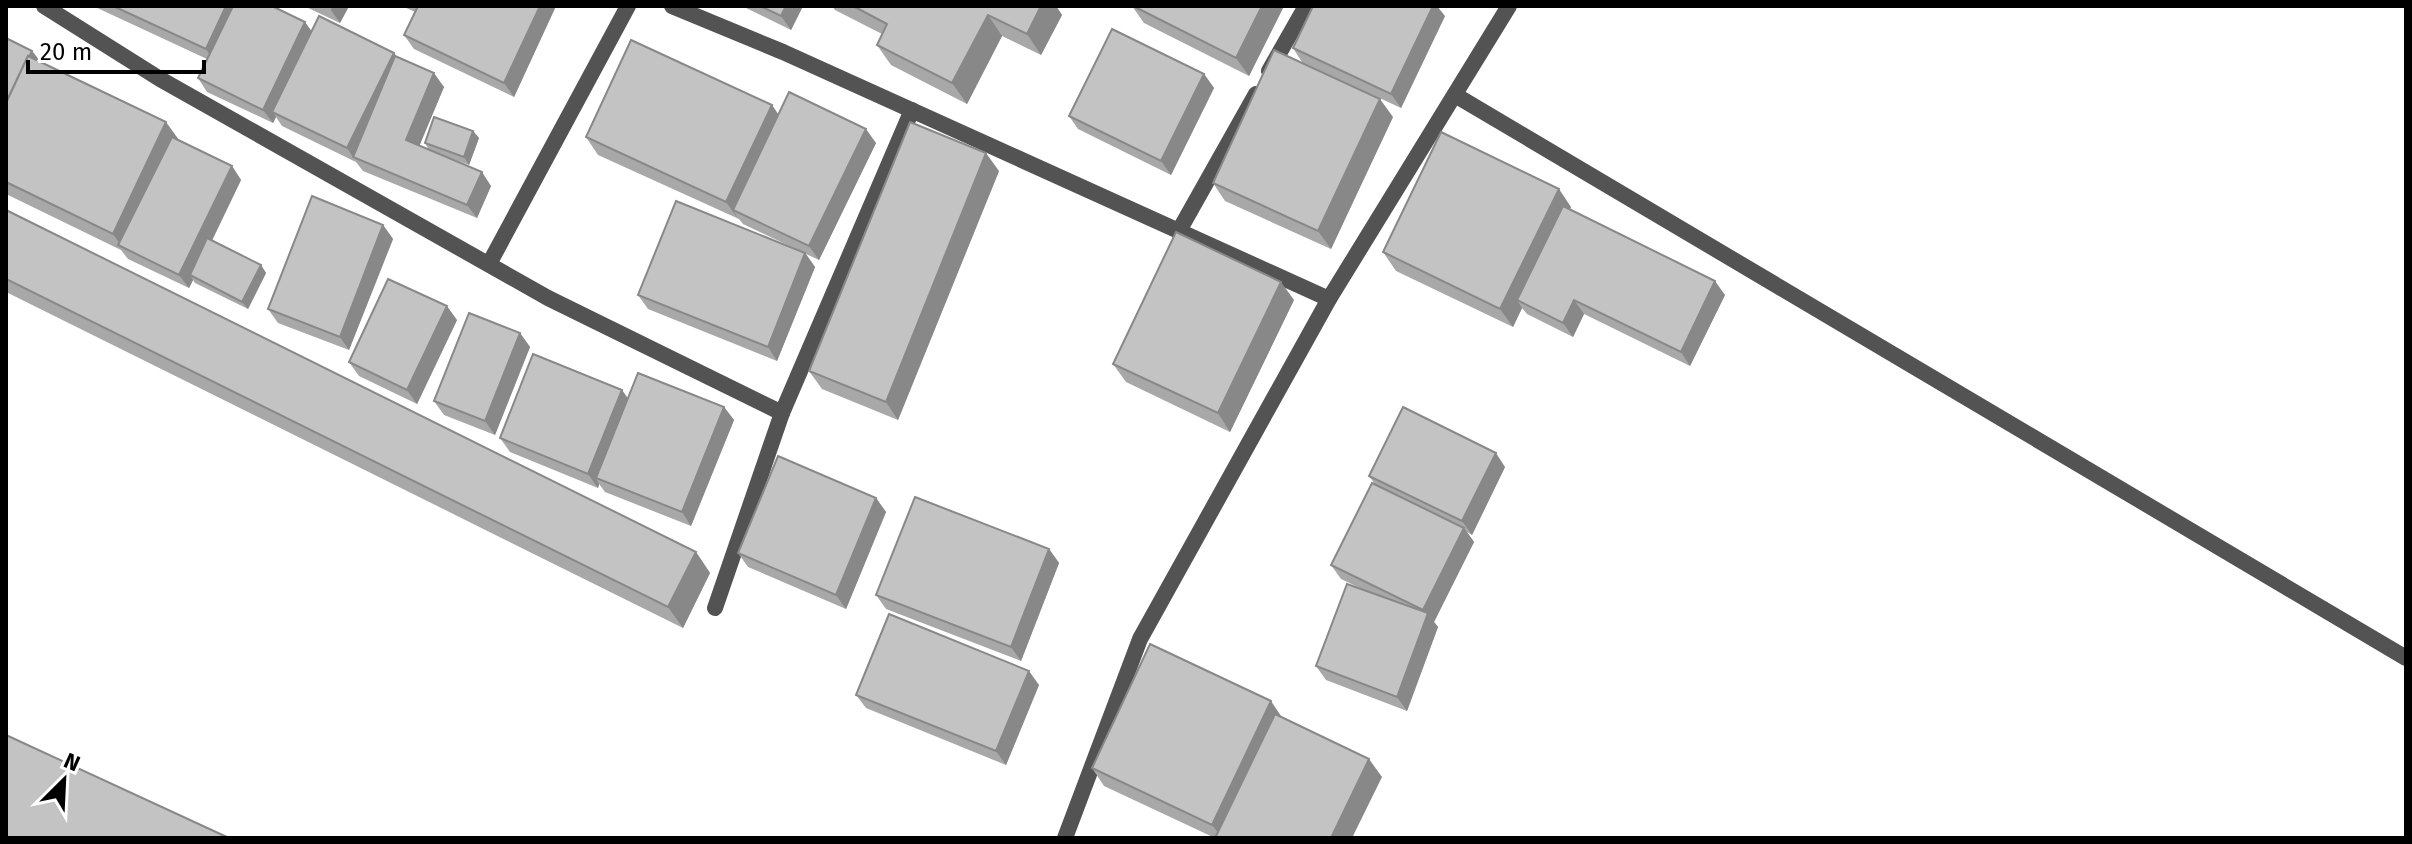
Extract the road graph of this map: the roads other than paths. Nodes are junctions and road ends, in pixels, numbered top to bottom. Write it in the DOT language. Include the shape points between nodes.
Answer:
graph roads {
  1 [pos="44,6"];
  2 [pos="628,6"];
  3 [pos="672,6"];
  4 [pos="1306,6"];
  5 [pos="1509,6"];
  6 [pos="1455,95"];
  7 [pos="912,110"];
  8 [pos="1180,229"];
  9 [pos="489,264"];
  10 [pos="1329,299"];
  11 [pos="782,413"];
  12 [pos="715,608"];
  13 [pos="2406,658"];
  14 [pos="1065,838"];
  1 -- 9 [label="street" via="160,79"];
  2 -- 9 [label="street"];
  3 -- 7 [label="street"];
  4 -- 8 [label="street"];
  5 -- 6 [label="street"];
  6 -- 10 [label="street"];
  6 -- 13 [label="street"];
  7 -- 8 [label="street"];
  7 -- 11 [label="street"];
  8 -- 10 [label="street"];
  9 -- 11 [label="street"];
  10 -- 14 [label="street" via="1140,639"];
  11 -- 12 [label="street"];
}
